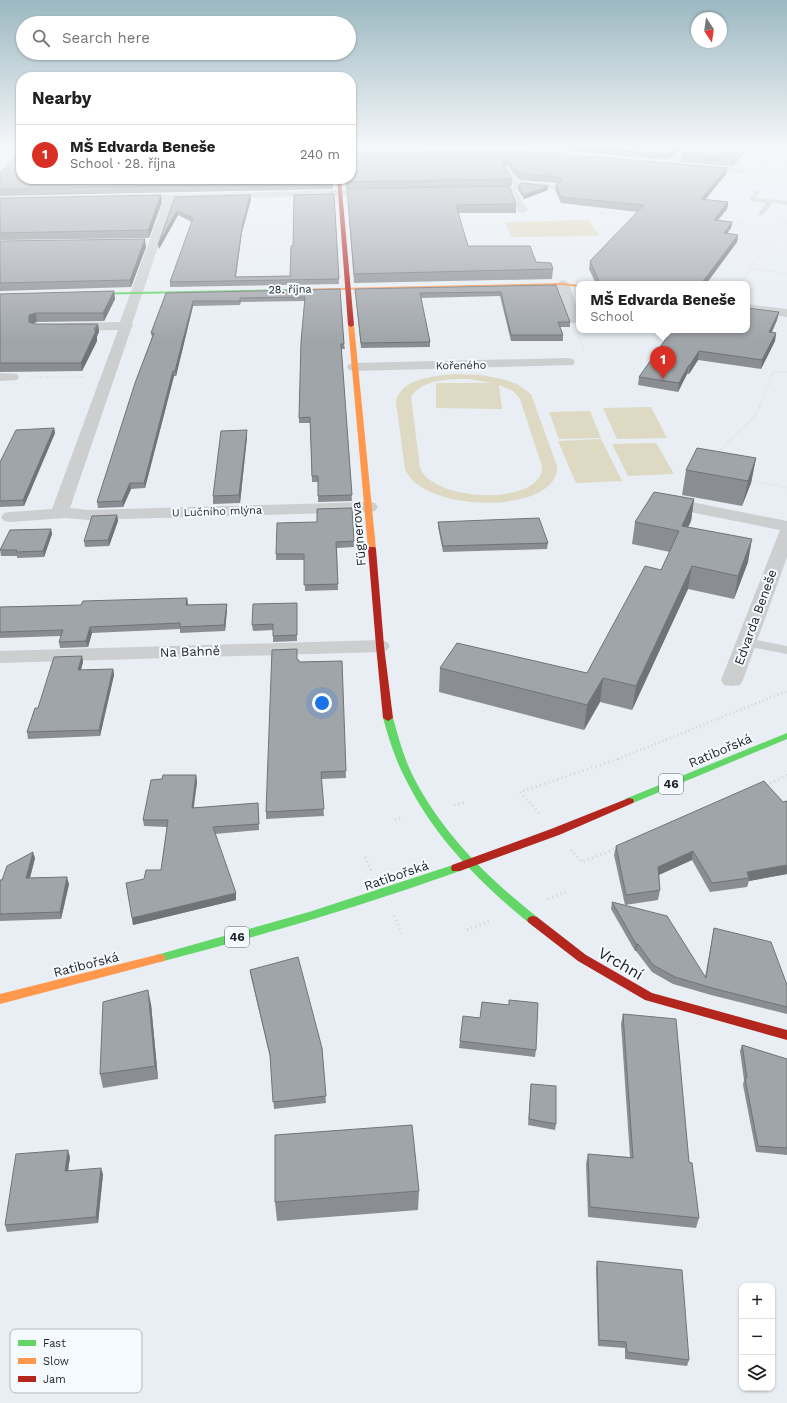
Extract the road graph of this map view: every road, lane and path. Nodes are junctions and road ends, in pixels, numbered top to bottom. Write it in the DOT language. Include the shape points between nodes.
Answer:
graph roads {
  1 [pos="164,210"];
  2 [pos="341,210"];
  3 [pos="577,210"];
  4 [pos="612,210"];
  5 [pos="764,210"];
  6 [pos="609,213"];
  7 [pos="761,214"];
  8 [pos="638,215"];
  9 [pos="730,222"];
  10 [pos="780,222"];
  11 [pos="787,222"];
  12 [pos="754,224"];
  13 [pos="731,238"];
  14 [pos="768,243"];
  15 [pos="751,269"];
  16 [pos="787,273"];
  17 [pos="742,281"];
  18 [pos="563,284"];
  19 [pos="576,286"];
  20 [pos="347,288"];
  21 [pos="137,293"];
  22 [pos="76,294"];
  23 [pos="750,308"];
  24 [pos="787,314"];
  25 [pos="575,320"];
  26 [pos="126,326"];
  27 [pos="52,327"];
  28 [pos="568,362"];
  29 [pos="354,367"];
  30 [pos="787,372"];
  31 [pos="6,377"];
  32 [pos="107,377"];
  33 [pos="718,455"];
  34 [pos="742,479"];
  35 [pos="787,488"];
  36 [pos="671,502"];
  37 [pos="369,507"];
  38 [pos="66,513"];
  39 [pos="10,517"];
  40 [pos="787,526"];
  41 [pos="787,532"];
  42 [pos="745,642"];
  43 [pos="380,646"];
  44 [pos="787,650"];
  45 [pos="0,657"];
  46 [pos="732,680"];
  47 [pos="787,691"];
  48 [pos="787,736"];
  49 [pos="787,775"];
  50 [pos="760,787"];
  51 [pos="520,792"];
  52 [pos="618,847"];
  53 [pos="582,862"];
  54 [pos="470,863"];
  55 [pos="0,999"];
  56 [pos="787,1035"];
  1 -- 21 [label="street" via="151,242"];
  2 -- 20 [label="street, Fügnerova"];
  3 -- 6 [label="path"];
  4 -- 6 [label="path"];
  5 -- 7 [label="lane"];
  6 -- 8 [label="path"];
  7 -- 10 [label="path" via="781,218"];
  9 -- 12 [label="path"];
  10 -- 11 [label="path"];
  10 -- 14 [label="path"];
  13 -- 14 [label="path"];
  14 -- 15 [label="path"];
  15 -- 16 [label="path"];
  15 -- 17 [label="path"];
  18 -- 19 [label="street, 28. října"];
  18 -- 20 [label="street, 28. října"];
  18 -- 25 [label="street"];
  20 -- 21 [label="street, 28. října"];
  20 -- 29 [label="street, Fügnerova"];
  21 -- 22 [label="street, 28. října"];
  21 -- 26 [label="street"];
  23 -- 24 [label="street"];
  26 -- 27 [label="street"];
  26 -- 32 [label="street"];
  28 -- 29 [label="street, Kořeného"];
  29 -- 37 [label="street, Fügnerova"];
  30 -- 33 [label="path" via="774,372 756,415"];
  31 -- 32 [label="path"];
  32 -- 38 [label="street" via="61,509"];
  34 -- 35 [label="path"];
  36 -- 40 [label="street"];
  37 -- 38 [label="street, U Lučního mlýna" via="88,515"];
  37 -- 43 [label="street, Fügnerova"];
  38 -- 39 [label="street, U Lučního mlýna"];
  41 -- 42 [label="street, Edvarda Beneše"];
  42 -- 44 [label="lane"];
  42 -- 46 [label="street, Edvarda Beneše"];
  43 -- 45 [label="street, Na Bahně"];
  43 -- 54 [label="street, Fügnerova" via="387,713 393,741 427,811"];
  47 -- 51 [label="path" via="624,757"];
  48 -- 54 [label="street, Ratibořská / 46" via="606,811"];
  49 -- 50 [label="path"];
  52 -- 53 [label="path"];
  54 -- 55 [label="street, Ratibořská / 46" via="383,894 224,941"];
  54 -- 56 [label="street, Vrchní" via="520,910 582,958 649,997"];
}
